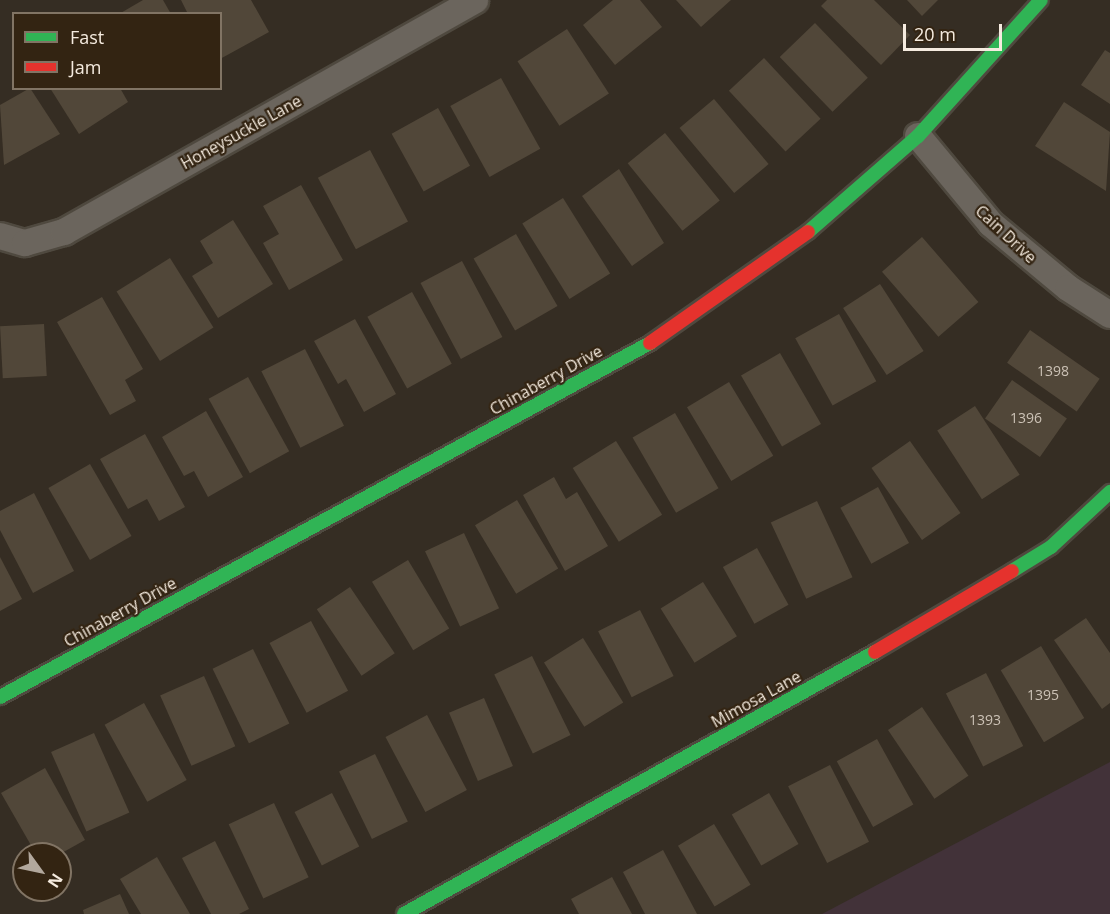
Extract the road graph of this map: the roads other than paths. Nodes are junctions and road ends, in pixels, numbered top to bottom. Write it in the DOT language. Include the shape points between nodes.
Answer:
graph roads {
  1 [pos="476,0"];
  2 [pos="1041,0"];
  3 [pos="918,136"];
  4 [pos="0,236"];
  5 [pos="1110,315"];
  6 [pos="1110,492"];
  7 [pos="0,697"];
  8 [pos="404,914"];
  1 -- 4 [label="street, Honeysuckle Lane" via="64,231 25,243"];
  2 -- 3 [label="street, Chinaberry Drive"];
  3 -- 5 [label="street, Cain Drive" via="991,224 1068,288"];
  3 -- 7 [label="street, Chinaberry Drive" via="800,239 671,330"];
  6 -- 8 [label="street, Mimosa Lane" via="1051,547 921,626"];
}
